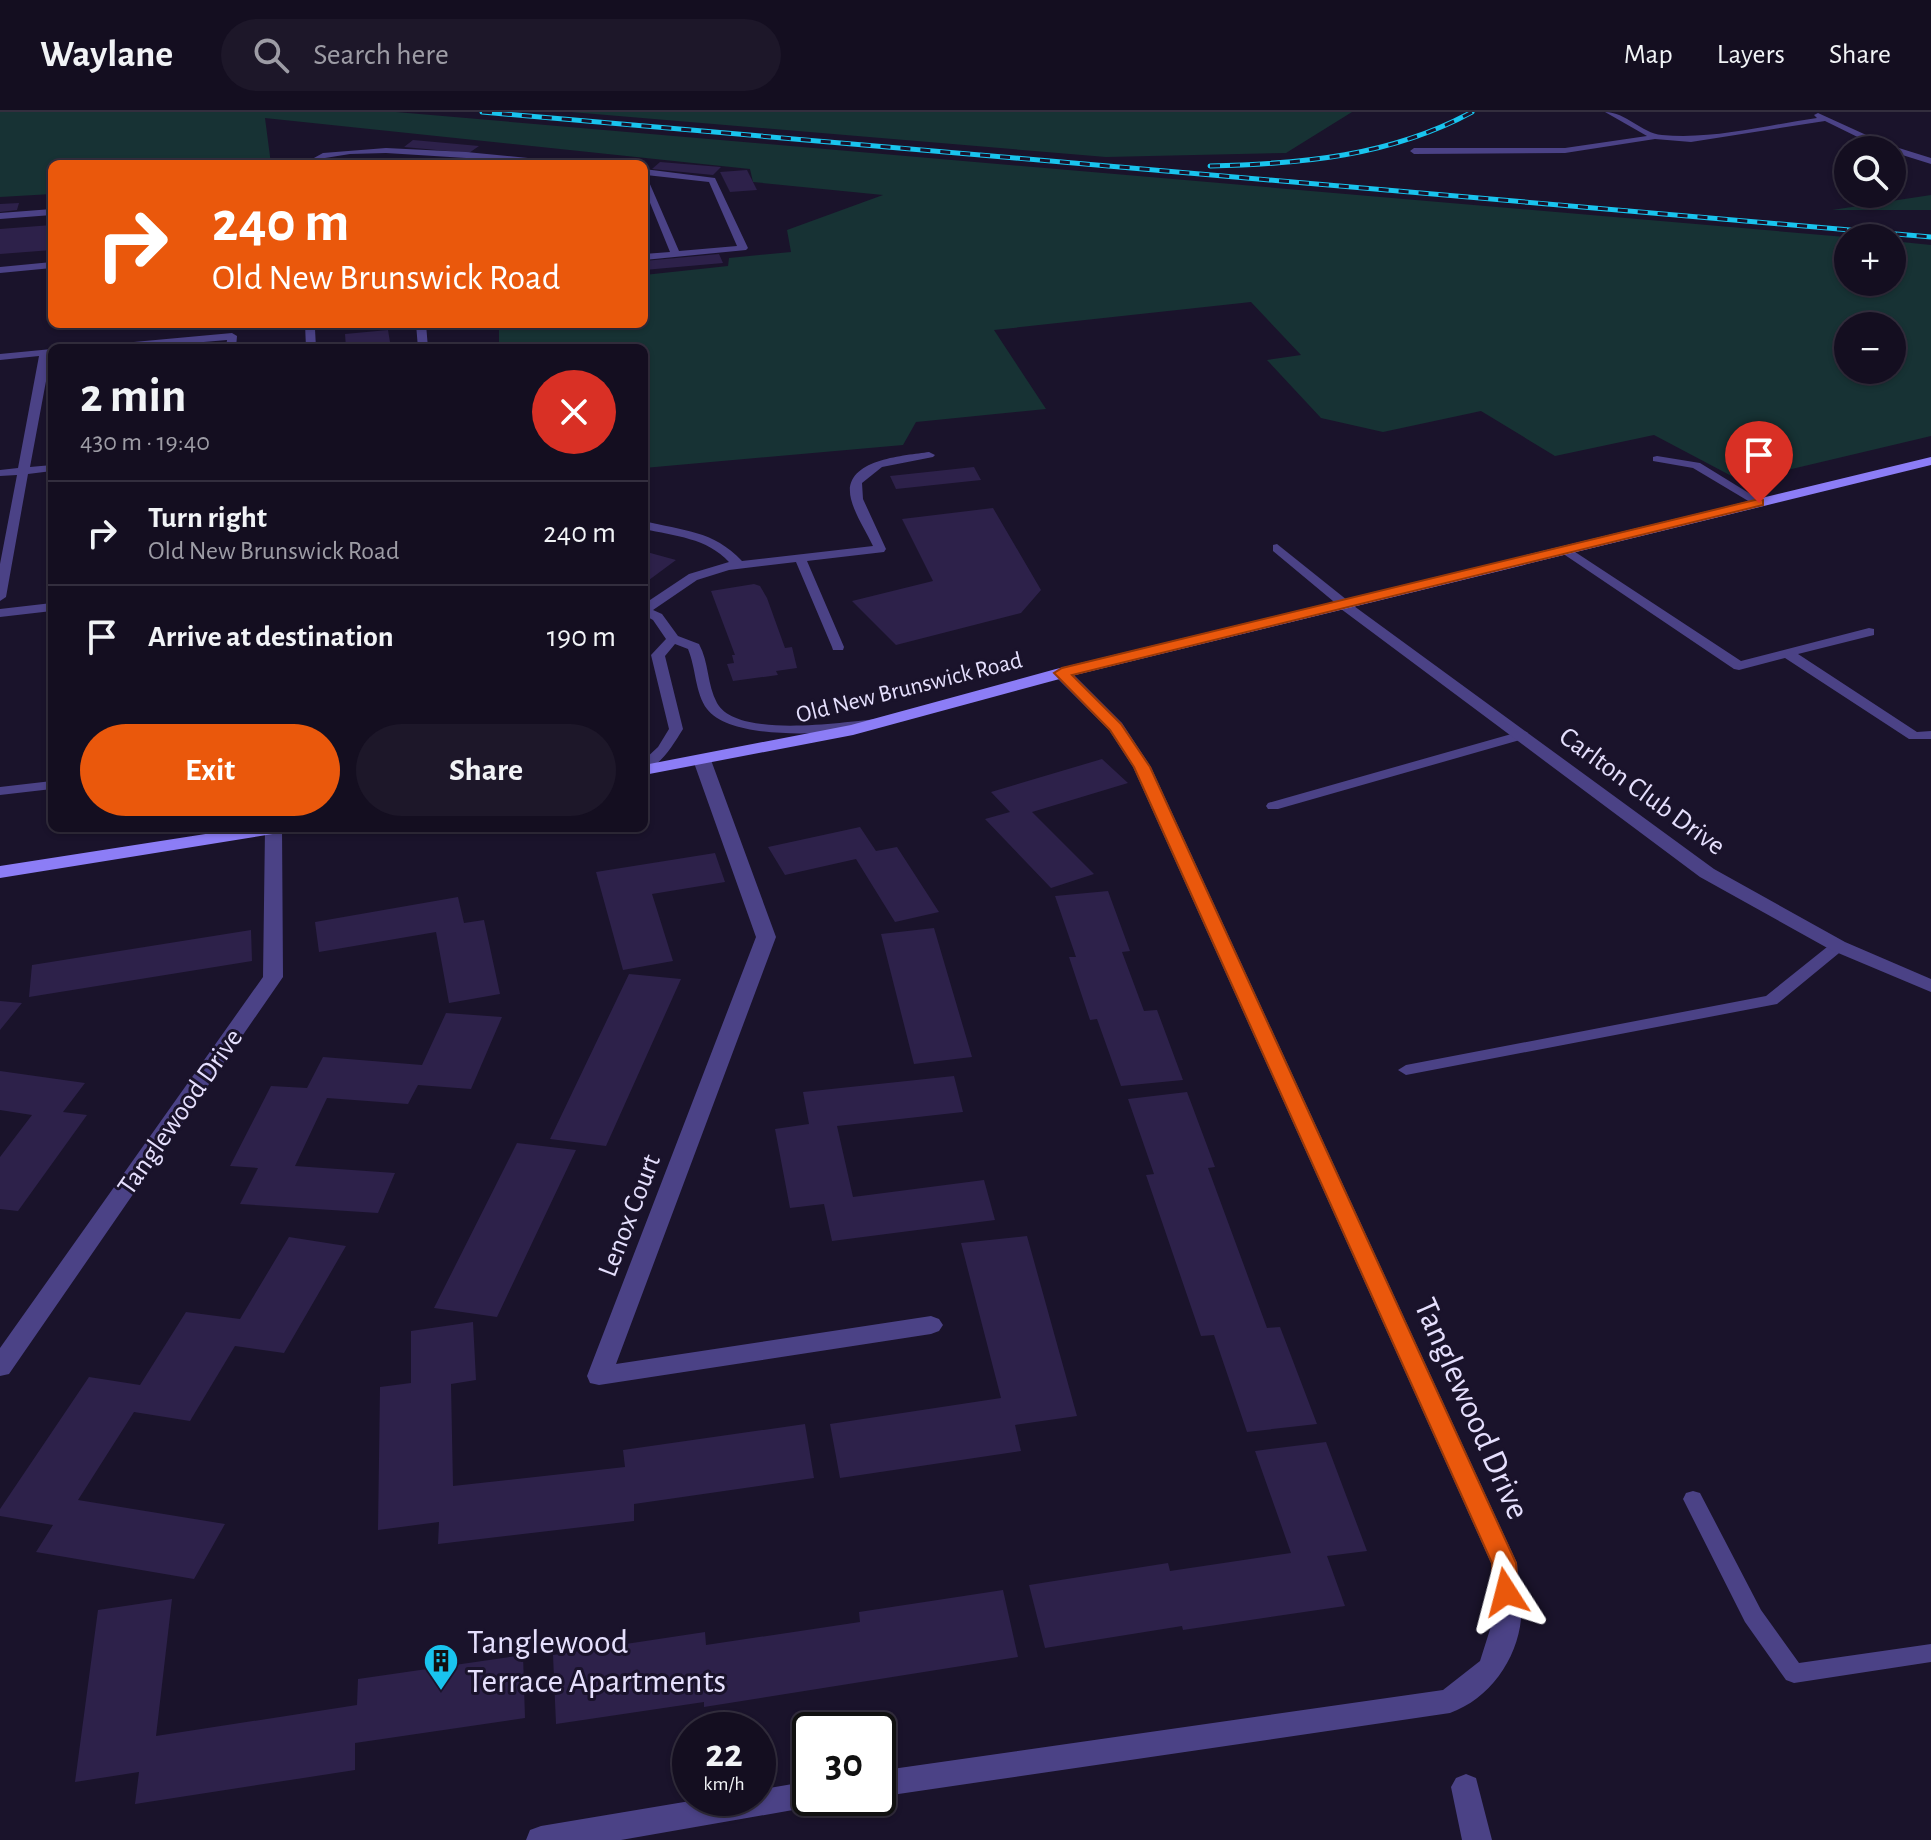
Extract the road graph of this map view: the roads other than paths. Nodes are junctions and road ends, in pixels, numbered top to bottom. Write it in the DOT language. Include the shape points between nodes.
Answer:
graph roads {
  1 [pos="1609,112"];
  2 [pos="1813,112"];
  3 [pos="1825,119"];
  4 [pos="1655,137"];
  5 [pos="1414,151"];
  6 [pos="314,160"];
  7 [pos="515,160"];
  8 [pos="1931,161"];
  9 [pos="648,174"];
  10 [pos="648,184"];
  11 [pos="48,212"];
  12 [pos="0,216"];
  13 [pos="676,254"];
  14 [pos="648,257"];
  15 [pos="48,265"];
  16 [pos="0,270"];
  17 [pos="145,344"];
  18 [pos="231,344"];
  19 [pos="48,353"];
  20 [pos="0,357"];
  21 [pos="929,455"];
  22 [pos="1657,459"];
  23 [pos="1931,461"];
  24 [pos="48,468"];
  25 [pos="23,471"];
  26 [pos="0,473"];
  27 [pos="1759,503"];
  28 [pos="648,526"];
  29 [pos="1277,548"];
  30 [pos="1566,550"];
  31 [pos="800,558"];
  32 [pos="739,565"];
  33 [pos="0,597"];
  34 [pos="1343,603"];
  35 [pos="48,607"];
  36 [pos="648,607"];
  37 [pos="648,612"];
  38 [pos="0,613"];
  39 [pos="1869,632"];
  40 [pos="673,639"];
  41 [pos="838,647"];
  42 [pos="1787,653"];
  43 [pos="1062,673"];
  44 [pos="881,722"];
  45 [pos="1522,735"];
  46 [pos="1931,735"];
  47 [pos="702,760"];
  48 [pos="648,765"];
  49 [pos="648,768"];
  50 [pos="48,785"];
  51 [pos="0,791"];
  52 [pos="1273,806"];
  53 [pos="251,832"];
  54 [pos="276,832"];
  55 [pos="0,872"];
  56 [pos="1838,946"];
  57 [pos="1931,986"];
  58 [pos="1406,1070"];
  59 [pos="931,1325"];
  60 [pos="0,1367"];
  61 [pos="1693,1499"];
  62 [pos="1931,1653"];
  63 [pos="896,1781"];
  64 [pos="1466,1787"];
  65 [pos="792,1797"];
  66 [pos="541,1840"];
  67 [pos="1477,1840"];
  1 -- 4 [label="lane"];
  2 -- 3 [label="lane"];
  3 -- 4 [label="lane" via="1691,139"];
  3 -- 8 [label="lane"];
  4 -- 5 [label="lane" via="1557,151"];
  6 -- 7 [label="lane" via="396,149"];
  9 -- 13 [label="lane" via="712,180 743,248"];
  10 -- 13 [label="lane"];
  11 -- 12 [label="lane"];
  13 -- 14 [label="lane"];
  15 -- 16 [label="lane"];
  17 -- 18 [label="lane" via="232,336"];
  19 -- 20 [label="lane"];
  19 -- 25 [label="lane"];
  21 -- 31 [label="lane" via="868,470 856,483 857,499 880,549"];
  22 -- 27 [label="lane" via="1696,465"];
  23 -- 27 [label="main road, Old New Brunswick Road"];
  24 -- 25 [label="lane"];
  25 -- 26 [label="lane"];
  25 -- 33 [label="lane"];
  27 -- 30 [label="main road, Old New Brunswick Road"];
  28 -- 32 [label="lane" via="708,540"];
  29 -- 34 [label="lane"];
  30 -- 34 [label="main road, Old New Brunswick Road"];
  30 -- 42 [label="lane" via="1739,666"];
  31 -- 32 [label="lane"];
  31 -- 41 [label="lane"];
  32 -- 36 [label="lane" via="693,577"];
  34 -- 43 [label="main road, Old New Brunswick Road"];
  34 -- 45 [label="street, Carlton Club Drive"];
  35 -- 38 [label="lane"];
  37 -- 40 [label="lane"];
  39 -- 42 [label="lane"];
  40 -- 44 [label="lane" via="694,647 712,706 723,719 752,727 791,728"];
  40 -- 48 [label="lane" via="658,655 676,729"];
  42 -- 46 [label="lane" via="1914,736"];
  43 -- 44 [label="main road, Old New Brunswick Road"];
  43 -- 63 [label="street, Tanglewood Drive" via="1116,727 1142,767 1504,1563 1507,1620 1492,1668 1450,1701"];
  44 -- 47 [label="main road, Old New Brunswick Road"];
  45 -- 52 [label="lane"];
  45 -- 56 [label="street, Carlton Club Drive" via="1707,873"];
  47 -- 49 [label="main road, Old New Brunswick Road"];
  47 -- 59 [label="street, Lenox Court" via="766,937 599,1376"];
  50 -- 51 [label="lane"];
  53 -- 55 [label="main road"];
  54 -- 60 [label="street, Tanglewood Drive" via="273,977"];
  56 -- 57 [label="street, Carlton Club Drive"];
  56 -- 58 [label="lane" via="1771,1000"];
  61 -- 62 [label="lane" via="1753,1616 1794,1673"];
  64 -- 67 [label="street"];
  65 -- 66 [label="street"];
}
